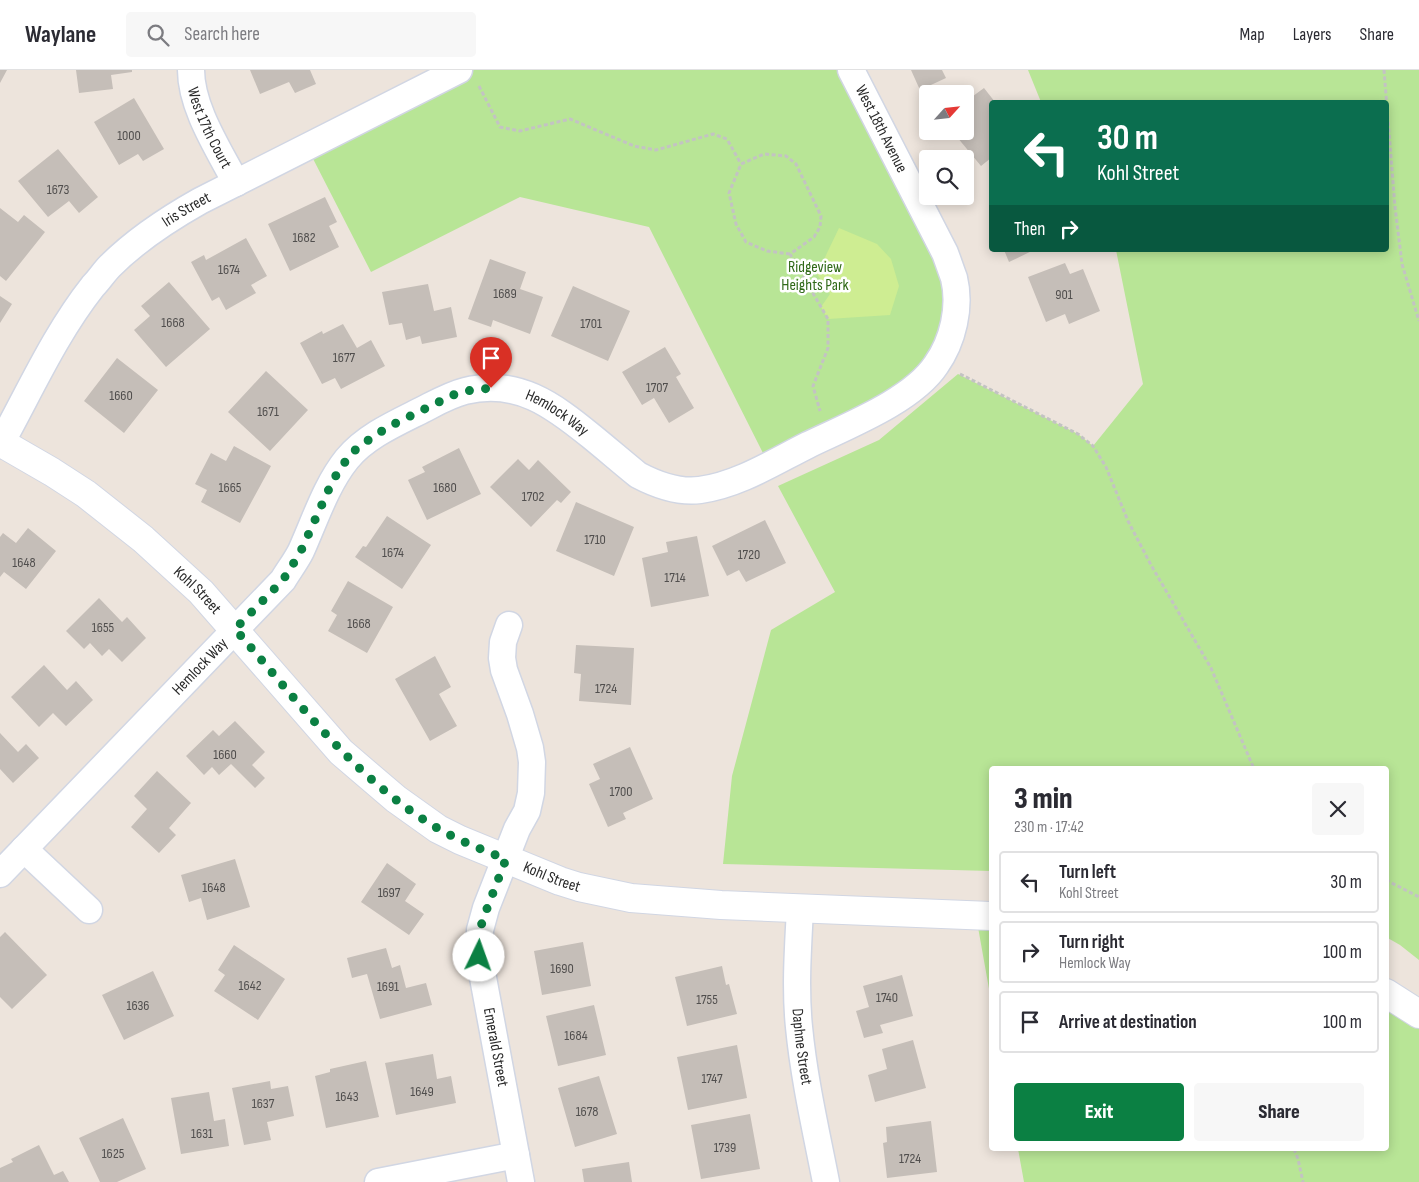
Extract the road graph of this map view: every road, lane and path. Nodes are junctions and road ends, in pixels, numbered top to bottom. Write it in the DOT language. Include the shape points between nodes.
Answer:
graph roads {
  1 [pos="191,70"];
  2 [pos="851,70"];
  3 [pos="1384,70"];
  4 [pos="467,74"];
  5 [pos="1386,100"];
  6 [pos="1389,132"];
  7 [pos="741,164"];
  8 [pos="236,183"];
  9 [pos="790,254"];
  10 [pos="1419,321"];
  11 [pos="938,362"];
  12 [pos="830,435"];
  13 [pos="0,443"];
  14 [pos="509,626"];
  15 [pos="235,629"];
  16 [pos="1253,766"];
  17 [pos="24,848"];
  18 [pos="506,859"];
  19 [pos="0,874"];
  20 [pos="1389,882"];
  21 [pos="1419,898"];
  22 [pos="800,909"];
  23 [pos="89,910"];
  24 [pos="989,916"];
  25 [pos="1389,995"];
  26 [pos="1419,1014"];
  27 [pos="1295,1151"];
  28 [pos="516,1155"];
  29 [pos="378,1182"];
  30 [pos="521,1182"];
  31 [pos="826,1182"];
  32 [pos="1303,1182"];
  1 -- 8 [label="street, West 17th Court" via="196,101"];
  2 -- 11 [label="street, West 18th Avenue" via="945,253 953,277 955,319"];
  3 -- 5 [label="path"];
  4 -- 7 [label="path" via="500,126 520,130 570,119 634,146 656,150 713,134 727,139"];
  4 -- 8 [label="street, Iris Street"];
  6 -- 10 [label="path" via="1402,264"];
  7 -- 9 [label="path" via="729,193 736,224 746,242 767,251"];
  7 -- 9 [label="path" via="764,154 786,156 796,164 821,216 820,227 814,237"];
  8 -- 13 [label="street, Iris Street" via="163,222 109,266 52,347"];
  9 -- 12 [label="path" via="828,318 828,348 813,386 816,404"];
  11 -- 12 [label="street, Hemlock Way" via="920,384"];
  11 -- 16 [label="path" via="1069,429 1093,446 1151,565 1211,668"];
  12 -- 15 [label="street, Hemlock Way" via="716,488 674,489 638,475 562,412 533,396 510,389 491,388 459,393 388,427 358,447 333,480 300,553 283,580"];
  13 -- 15 [label="street, Kohl Street" via="86,494 143,539 201,592"];
  14 -- 18 [label="street, Emerald Street" via="503,642 504,670 532,762 527,811"];
  15 -- 17 [label="street, Hemlock Way"];
  15 -- 18 [label="street, Kohl Street" via="341,752 396,799 438,829"];
  17 -- 19 [label="street, Hemlock Way"];
  17 -- 23 [label="street"];
  18 -- 22 [label="street, Kohl Street" via="579,887 631,898"];
  18 -- 28 [label="street, Emerald Street" via="484,915 479,956"];
  20 -- 21 [label="path"];
  22 -- 24 [label="street, Kohl Street"];
  22 -- 31 [label="street, Daphne Street" via="799,1028"];
  25 -- 26 [label="street"];
  27 -- 32 [label="path"];
  28 -- 29 [label="street"];
  28 -- 30 [label="street, Emerald Street"];
}
